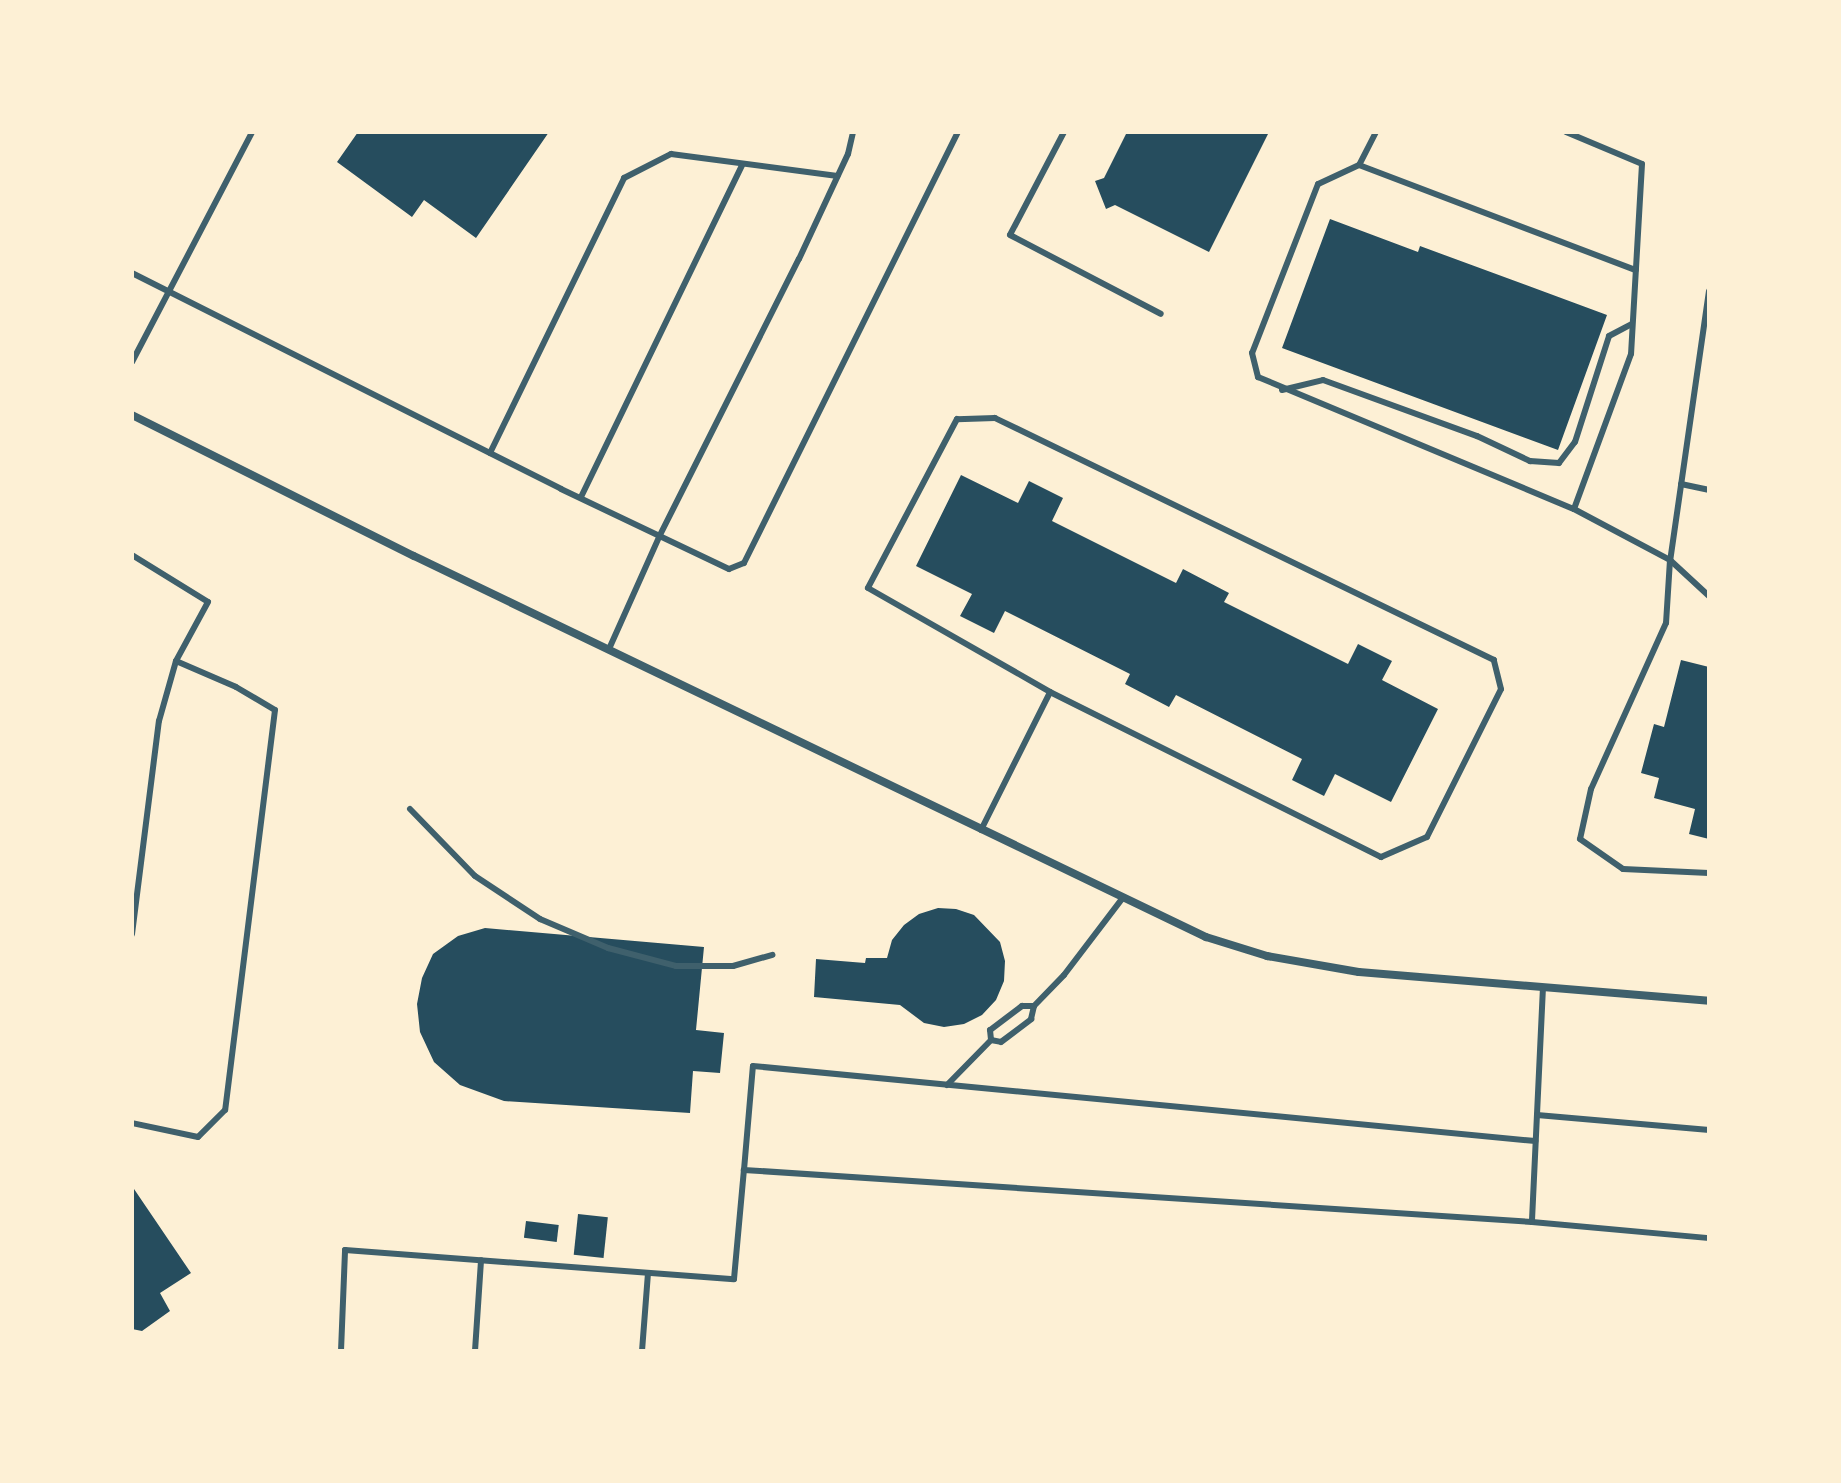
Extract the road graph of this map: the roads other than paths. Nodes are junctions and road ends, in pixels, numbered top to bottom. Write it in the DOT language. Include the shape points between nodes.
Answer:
graph roads {
  1 [pos="252,132"];
  2 [pos="853,132"];
  3 [pos="958,132"];
  4 [pos="1064,132"];
  5 [pos="1376,132"];
  6 [pos="1566,132"];
  7 [pos="743,164"];
  8 [pos="1359,165"];
  9 [pos="838,176"];
  10 [pos="1636,270"];
  11 [pos="132,273"];
  12 [pos="167,290"];
  13 [pos="1709,291"];
  14 [pos="1161,314"];
  15 [pos="1632,324"];
  16 [pos="132,362"];
  17 [pos="1282,390"];
  18 [pos="132,415"];
  19 [pos="490,453"];
  20 [pos="1681,484"];
  21 [pos="1709,490"];
  22 [pos="581,497"];
  23 [pos="1574,509"];
  24 [pos="660,535"];
  25 [pos="132,555"];
  26 [pos="1670,560"];
  27 [pos="1709,596"];
  28 [pos="609,649"];
  29 [pos="176,661"];
  30 [pos="1050,692"];
  31 [pos="410,809"];
  32 [pos="981,830"];
  33 [pos="1709,873"];
  34 [pos="1122,899"];
  35 [pos="132,934"];
  36 [pos="772,955"];
  37 [pos="1543,987"];
  38 [pos="1709,1001"];
  39 [pos="1034,1006"];
  40 [pos="991,1040"];
  41 [pos="947,1085"];
  42 [pos="1537,1115"];
  43 [pos="132,1123"];
  44 [pos="1709,1130"];
  45 [pos="1535,1141"];
  46 [pos="744,1170"];
  47 [pos="1532,1222"];
  48 [pos="1709,1238"];
  49 [pos="481,1260"];
  50 [pos="648,1273"];
  51 [pos="341,1351"];
  52 [pos="475,1351"];
  53 [pos="642,1351"];
  1 -- 12 [label="lane"];
  2 -- 9 [label="lane"];
  3 -- 24 [label="lane" via="744,563 729,569"];
  4 -- 14 [label="lane" via="1010,235"];
  5 -- 8 [label="lane"];
  6 -- 10 [label="lane" via="1642,164"];
  7 -- 9 [label="lane"];
  7 -- 19 [label="lane" via="671,154 624,178"];
  7 -- 22 [label="lane"];
  8 -- 10 [label="lane"];
  8 -- 17 [label="lane" via="1318,184 1252,353 1258,377"];
  9 -- 24 [label="lane"];
  10 -- 15 [label="lane"];
  11 -- 12 [label="lane"];
  12 -- 16 [label="lane"];
  12 -- 19 [label="lane"];
  13 -- 20 [label="lane"];
  15 -- 17 [label="lane" via="1609,336 1575,442 1559,463 1530,461 1323,380"];
  15 -- 23 [label="lane" via="1631,354"];
  17 -- 23 [label="lane"];
  18 -- 28 [label="street"];
  19 -- 22 [label="lane"];
  20 -- 21 [label="lane"];
  20 -- 26 [label="lane"];
  22 -- 24 [label="lane"];
  23 -- 26 [label="lane"];
  24 -- 28 [label="lane"];
  25 -- 29 [label="lane" via="208,602"];
  26 -- 27 [label="lane"];
  26 -- 33 [label="lane" via="1666,623 1591,789 1580,839 1623,869"];
  28 -- 32 [label="street"];
  29 -- 35 [label="lane" via="159,721"];
  29 -- 43 [label="lane" via="275,710 225,1110 198,1137"];
  30 -- 30 [label="lane" via="1381,857 1427,837 1501,689 1494,660 995,418 957,419 868,588"];
  30 -- 32 [label="lane"];
  31 -- 36 [label="lane" via="475,876 540,919 608,948 676,966 733,966"];
  32 -- 34 [label="street"];
  34 -- 37 [label="street" via="1206,937 1267,956 1359,972"];
  34 -- 39 [label="lane"];
  37 -- 38 [label="street"];
  37 -- 42 [label="lane"];
  39 -- 40 [label="lane" via="1031,1019 1001,1042"];
  39 -- 40 [label="lane" via="1022,1006 990,1030"];
  40 -- 41 [label="lane"];
  41 -- 45 [label="lane"];
  41 -- 46 [label="lane" via="753,1066"];
  42 -- 44 [label="lane"];
  42 -- 45 [label="lane"];
  45 -- 47 [label="lane"];
  46 -- 47 [label="lane"];
  46 -- 50 [label="lane" via="734,1279"];
  47 -- 48 [label="lane"];
  49 -- 50 [label="lane"];
  49 -- 51 [label="lane" via="345,1250"];
  49 -- 52 [label="lane"];
  50 -- 53 [label="lane"];
}
